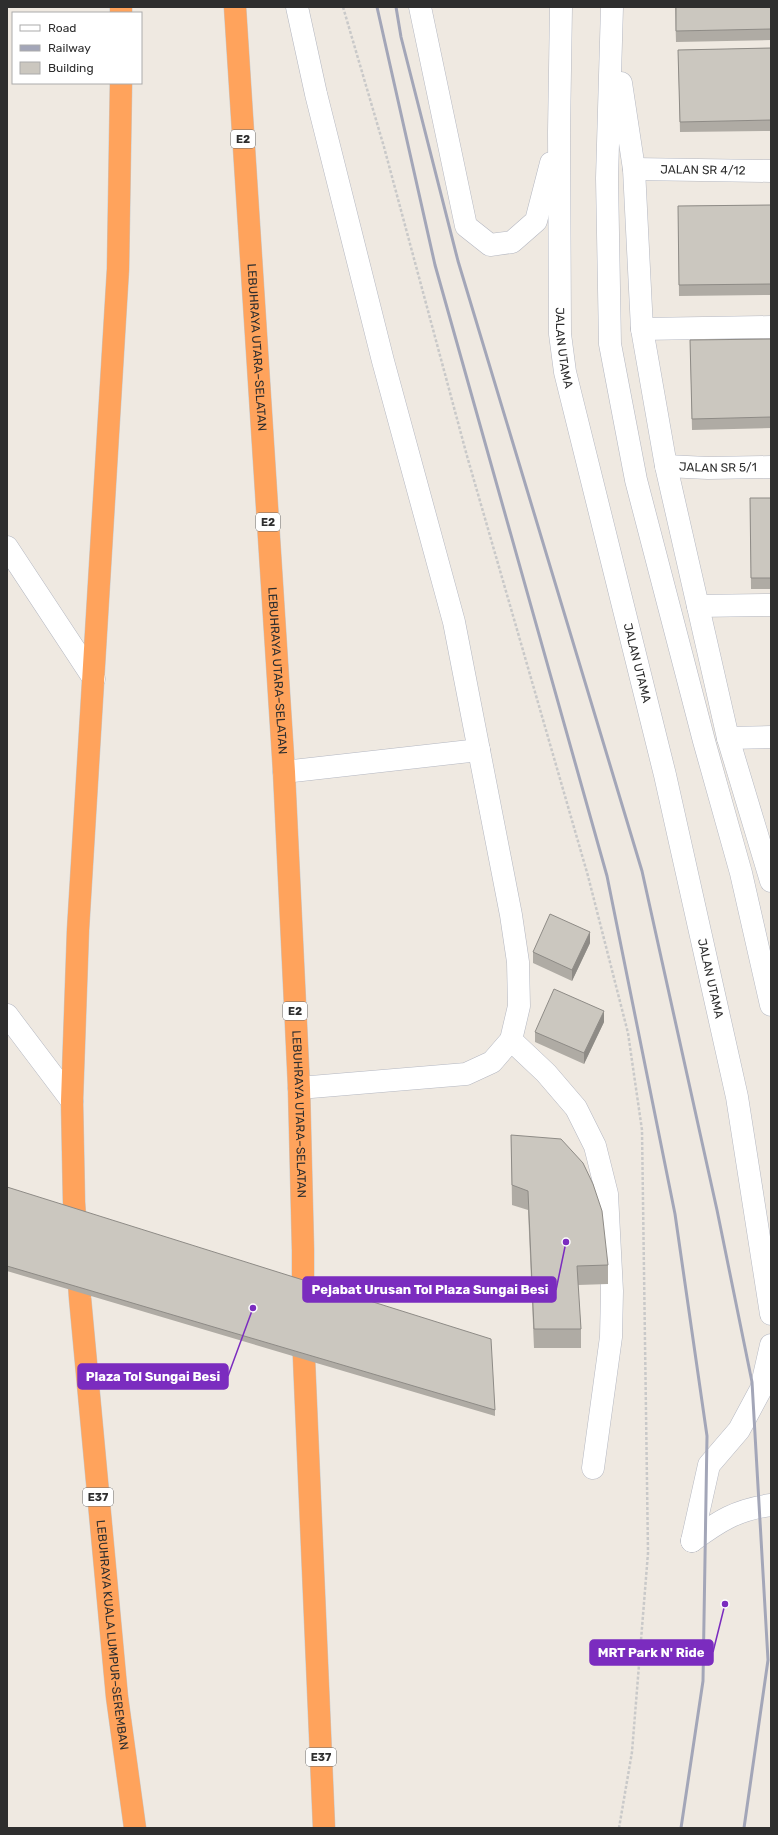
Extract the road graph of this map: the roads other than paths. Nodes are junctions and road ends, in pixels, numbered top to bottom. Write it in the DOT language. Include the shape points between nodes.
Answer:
graph roads {
  1 [pos="235,7"];
  2 [pos="297,7"];
  3 [pos="420,7"];
  4 [pos="561,7"];
  5 [pos="612,7"];
  6 [pos="613,33"];
  7 [pos="121,84"];
  8 [pos="559,132"];
  9 [pos="634,169"];
  10 [pos="771,171"];
  11 [pos="771,327"];
  12 [pos="642,330"];
  13 [pos="666,466"];
  14 [pos="771,467"];
  15 [pos="7,547"];
  16 [pos="771,605"];
  17 [pos="698,606"];
  18 [pos="94,679"];
  19 [pos="771,737"];
  20 [pos="728,738"];
  21 [pos="479,750"];
  22 [pos="284,772"];
  23 [pos="769,870"];
  24 [pos="771,1005"];
  25 [pos="7,1015"];
  26 [pos="511,1040"];
  27 [pos="298,1088"];
  28 [pos="72,1102"];
  29 [pos="771,1314"];
  30 [pos="303,1335"];
  31 [pos="771,1345"];
  32 [pos="593,1468"];
  33 [pos="771,1505"];
  34 [pos="135,1828"];
  35 [pos="324,1828"];
  1 -- 22 [label="highway, LEBUHRAYA UTARA–SELATAN / E2"];
  2 -- 21 [label="street" via="316,94 381,353 454,622"];
  3 -- 8 [label="street" via="466,226 490,245 512,242 536,221"];
  4 -- 8 [label="street, JALAN UTAMA"];
  5 -- 6 [label="street"];
  6 -- 9 [label="street"];
  6 -- 24 [label="street" via="608,178 610,344 636,480 741,872"];
  7 -- 18 [label="highway" via="118,269"];
  8 -- 29 [label="street, JALAN UTAMA" via="560,334 565,372 665,775 737,1097"];
  9 -- 10 [label="street, JALAN SR 4/12"];
  9 -- 12 [label="street"];
  11 -- 12 [label="street"];
  12 -- 13 [label="street"];
  13 -- 14 [label="street, JALAN SR 5/1"];
  13 -- 17 [label="street"];
  15 -- 18 [label="street"];
  16 -- 17 [label="street"];
  17 -- 20 [label="street"];
  18 -- 28 [label="highway" via="78,930"];
  19 -- 20 [label="street"];
  20 -- 23 [label="street"];
  21 -- 22 [label="street"];
  21 -- 26 [label="street" via="518,962 519,1006"];
  22 -- 27 [label="highway, LEBUHRAYA UTARA–SELATAN / E2"];
  25 -- 28 [label="street"];
  26 -- 27 [label="street" via="492,1062 466,1074"];
  26 -- 32 [label="street" via="546,1073 576,1108 595,1146 607,1194 612,1291 611,1337"];
  27 -- 30 [label="highway, LEBUHRAYA UTARA–SELATAN / E2"];
  28 -- 34 [label="highway, LEBUHRAYA KUALA LUMPUR–SEREMBAN / E37" via="74,1202 80,1298 117,1697"];
  30 -- 35 [label="highway, E37"];
  31 -- 33 [label="street" via="761,1389 739,1430 709,1465 692,1541 718,1522 751,1508"];
}
